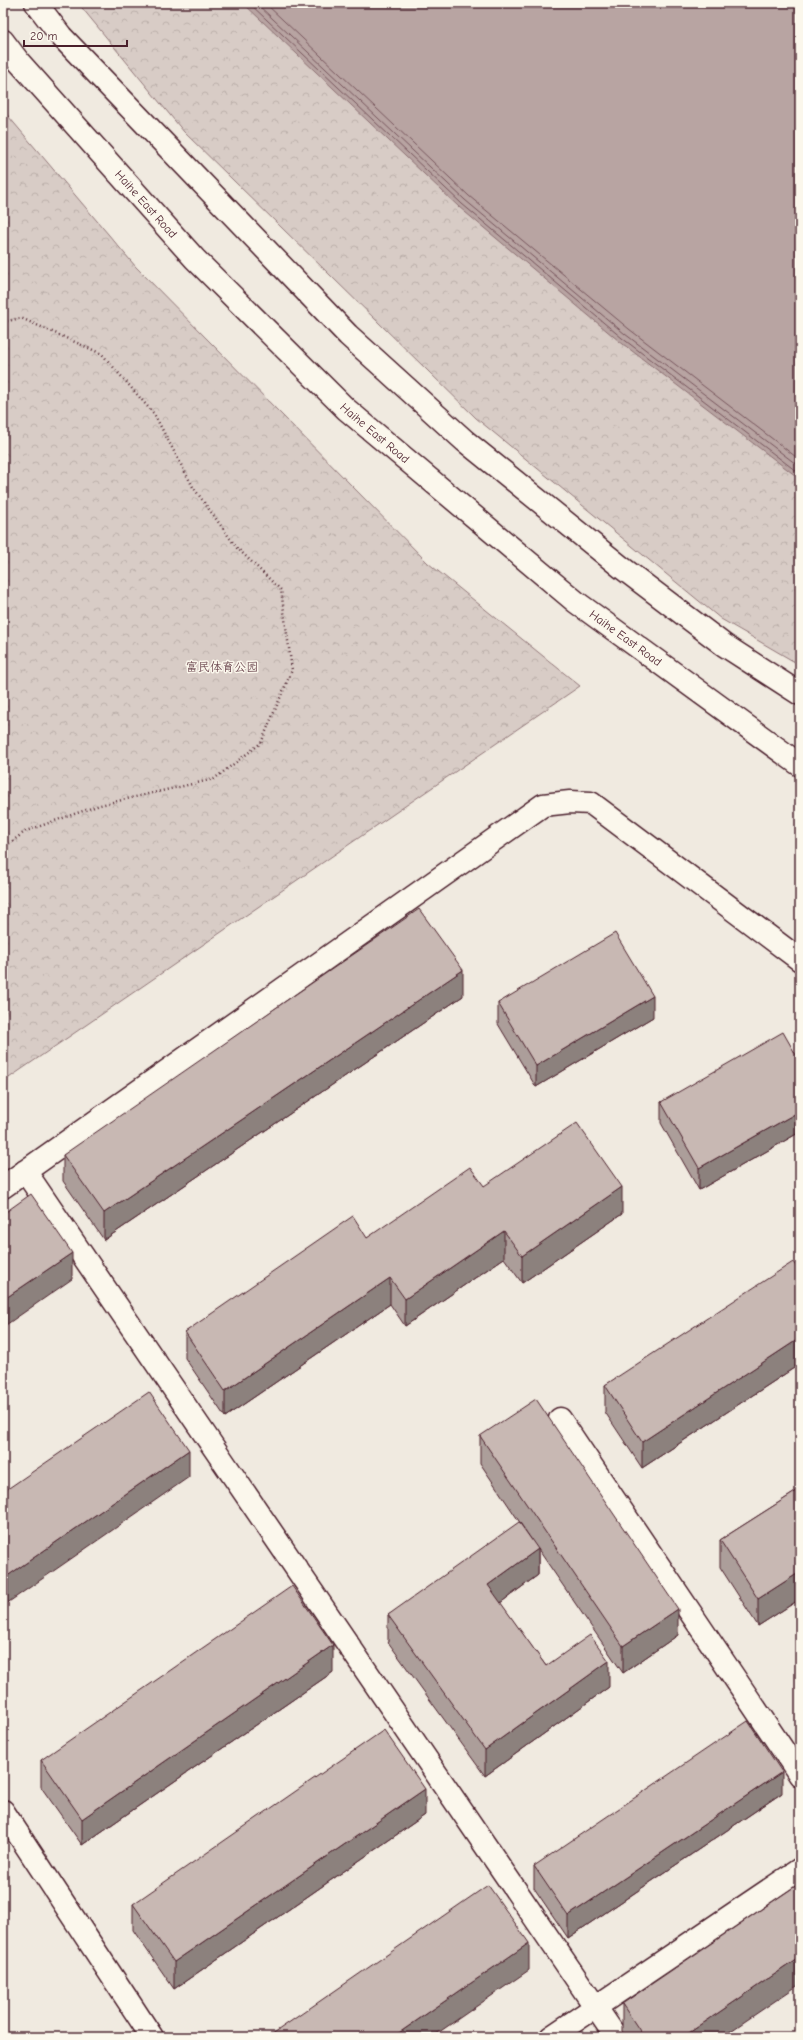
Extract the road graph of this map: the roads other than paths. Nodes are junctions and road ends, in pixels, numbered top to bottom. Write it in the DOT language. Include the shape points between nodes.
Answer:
graph roads {
  1 [pos="36,3"];
  2 [pos="3,41"];
  3 [pos="800,694"];
  4 [pos="800,765"];
  5 [pos="800,960"];
  6 [pos="24,1171"];
  7 [pos="3,1187"];
  8 [pos="560,1419"];
  9 [pos="800,1775"];
  10 [pos="3,1811"];
  11 [pos="800,1869"];
  12 [pos="595,2007"];
  13 [pos="152,2037"];
  14 [pos="550,2037"];
  15 [pos="616,2037"];
  1 -- 3 [label="street" via="61,36 348,335 465,441 621,567 724,645"];
  2 -- 4 [label="street, Haihe East Road" via="195,259 346,409 576,602"];
  5 -- 6 [label="street" via="591,803 543,805"];
  6 -- 7 [label="street"];
  6 -- 12 [label="street"];
  8 -- 9 [label="street"];
  10 -- 13 [label="street"];
  11 -- 12 [label="street"];
  12 -- 14 [label="street"];
  12 -- 15 [label="street"];
}
